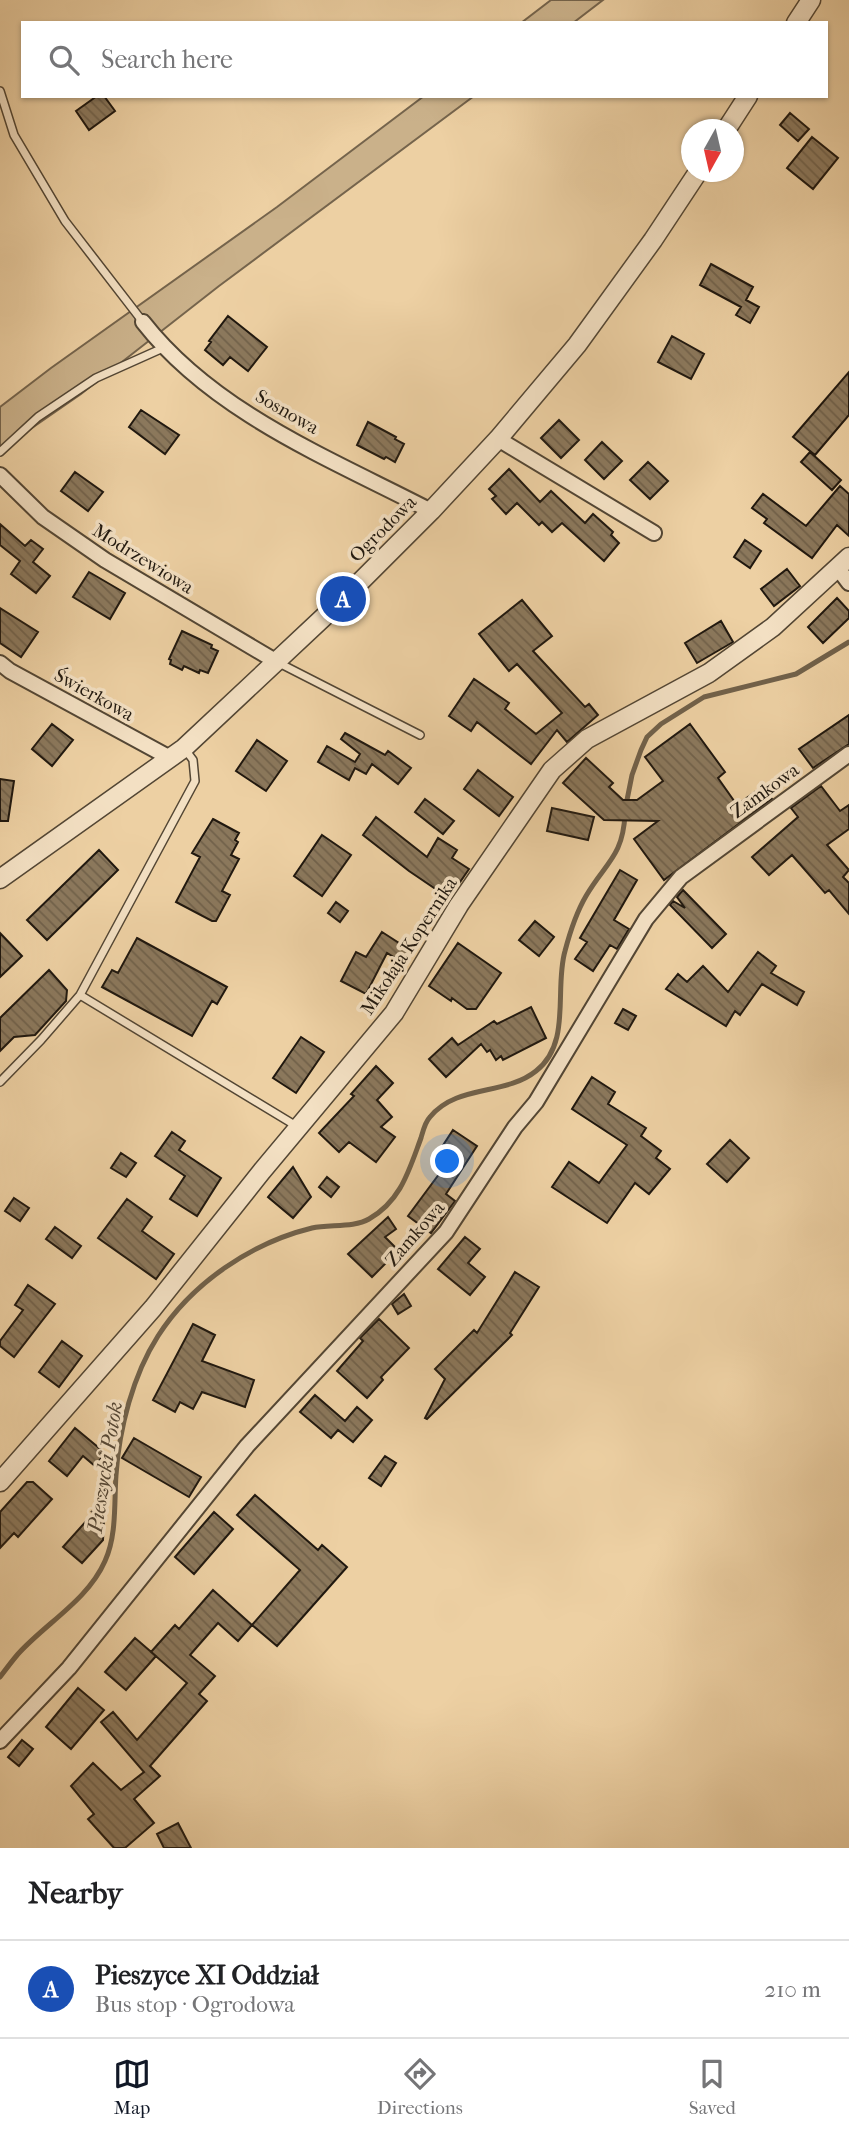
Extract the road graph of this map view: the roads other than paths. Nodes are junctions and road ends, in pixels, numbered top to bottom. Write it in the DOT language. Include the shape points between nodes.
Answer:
graph roads {
  1 [pos="811,0"];
  2 [pos="797,21"];
  3 [pos="0,91"];
  4 [pos="747,98"];
  5 [pos="733,119"];
  6 [pos="691,182"];
  7 [pos="143,322"];
  8 [pos="163,348"];
  9 [pos="498,439"];
  10 [pos="0,452"];
  11 [pos="0,475"];
  12 [pos="431,511"];
  13 [pos="654,533"];
  14 [pos="843,562"];
  15 [pos="849,583"];
  16 [pos="277,662"];
  17 [pos="0,663"];
  18 [pos="420,735"];
  19 [pos="177,753"];
  20 [pos="849,754"];
  21 [pos="0,879"];
  22 [pos="80,995"];
  23 [pos="0,1082"];
  24 [pos="298,1127"];
  25 [pos="0,1482"];
  26 [pos="0,1741"];
  1 -- 2 [label="street"];
  3 -- 7 [label="lane" via="13,135 65,221"];
  4 -- 5 [label="street"];
  6 -- 9 [label="street, Ogrodowa" via="576,345"];
  7 -- 8 [label="street, Sosnowa"];
  8 -- 10 [label="lane" via="96,378 38,417"];
  8 -- 12 [label="street, Sosnowa" via="270,428"];
  9 -- 12 [label="street, Ogrodowa"];
  9 -- 13 [label="street"];
  11 -- 16 [label="street, Modrzewiowa" via="43,517 105,560"];
  12 -- 16 [label="street, Ogrodowa"];
  14 -- 15 [label="street"];
  14 -- 24 [label="street, Mikołaja Kopernika" via="766,632 709,673 587,739 552,770 460,905 394,1013"];
  16 -- 18 [label="lane"];
  16 -- 19 [label="street, Ogrodowa"];
  17 -- 19 [label="street, Świerkowa"];
  19 -- 21 [label="street, Ogrodowa"];
  19 -- 22 [label="lane" via="193,760 195,781"];
  20 -- 26 [label="street, Zamkowa" via="681,877 646,919 536,1102 446,1232 247,1446 69,1668"];
  22 -- 23 [label="lane"];
  22 -- 24 [label="lane"];
  24 -- 25 [label="street, Mikołaja Kopernika" via="153,1308"];
}
